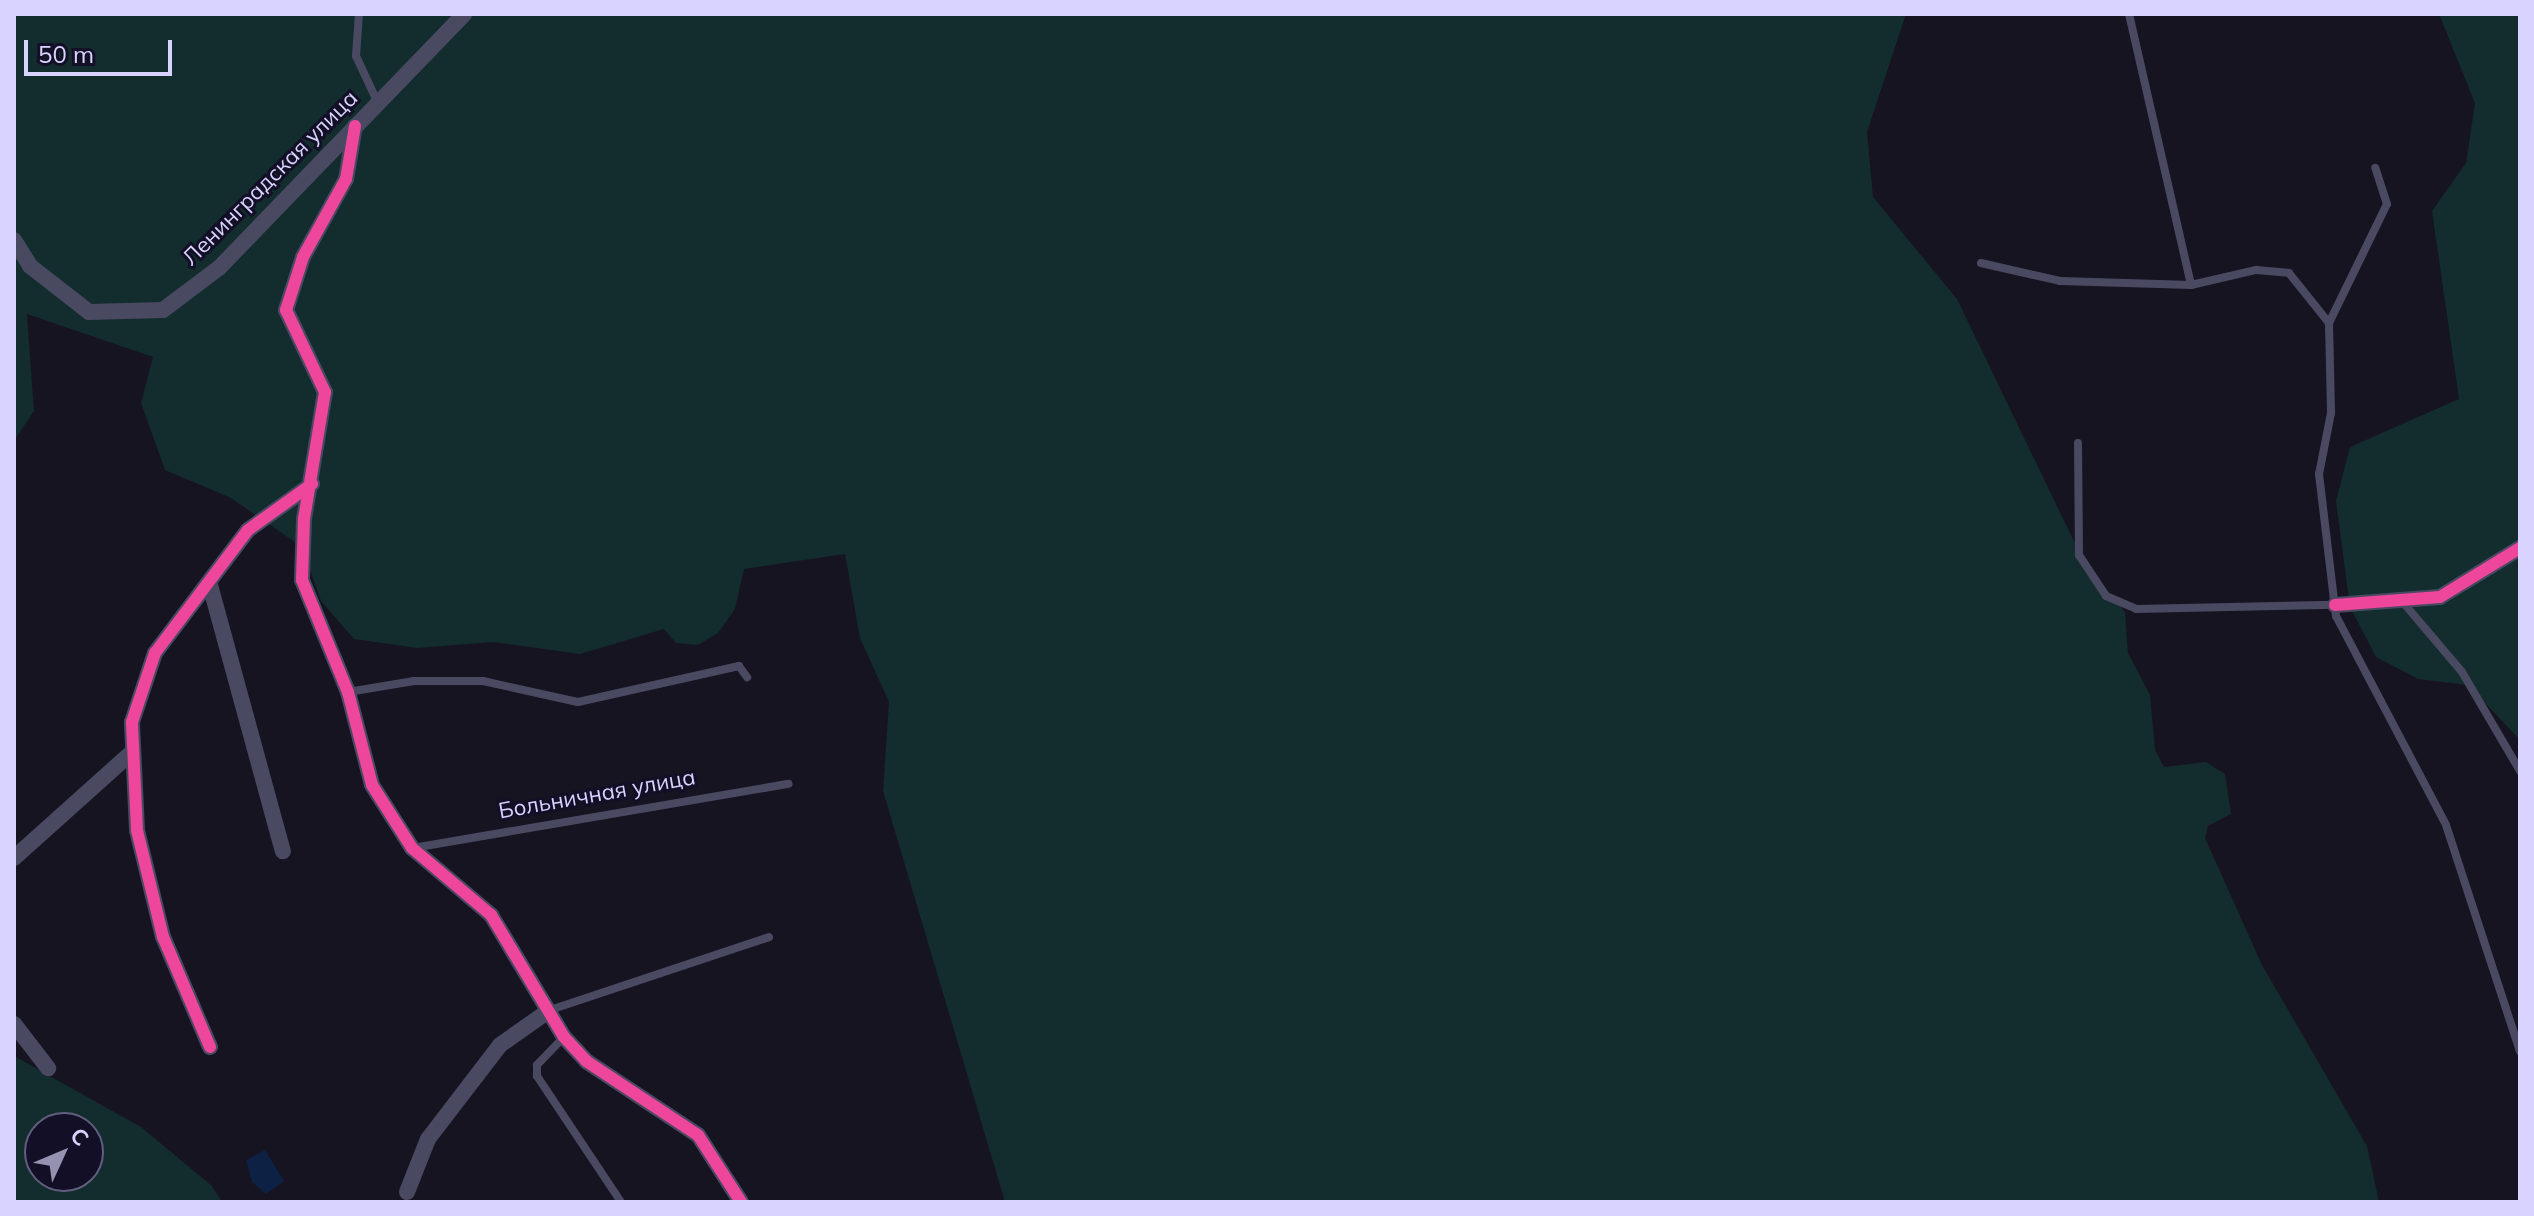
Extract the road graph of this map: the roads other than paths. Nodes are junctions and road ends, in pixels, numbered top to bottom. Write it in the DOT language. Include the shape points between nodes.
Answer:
graph roads {
  1 [pos="359,14"];
  2 [pos="464,14"];
  3 [pos="2129,14"];
  4 [pos="377,101"];
  5 [pos="355,126"];
  6 [pos="2375,168"];
  7 [pos="14,240"];
  8 [pos="1981,263"];
  9 [pos="2191,285"];
  10 [pos="2329,323"];
  11 [pos="2078,443"];
  12 [pos="312,484"];
  13 [pos="2520,548"];
  14 [pos="210,585"];
  15 [pos="2400,600"];
  16 [pos="2335,605"];
  17 [pos="747,677"];
  18 [pos="348,692"];
  19 [pos="131,753"];
  20 [pos="2520,771"];
  21 [pos="789,784"];
  22 [pos="412,848"];
  23 [pos="283,851"];
  24 [pos="14,858"];
  25 [pos="769,937"];
  26 [pos="547,1012"];
  27 [pos="14,1024"];
  28 [pos="564,1037"];
  29 [pos="210,1047"];
  30 [pos="2520,1051"];
  31 [pos="48,1068"];
  32 [pos="407,1192"];
  33 [pos="621,1202"];
  34 [pos="741,1202"];
  1 -- 4 [label="lane" via="356,56"];
  2 -- 4 [label="street, Ленинградская улица"];
  3 -- 9 [label="lane"];
  4 -- 5 [label="street, Ленинградская улица"];
  5 -- 7 [label="street, Ленинградская улица" via="219,268 163,310 89,312 30,266"];
  5 -- 12 [label="street" via="346,179 303,257 286,310 325,392"];
  6 -- 10 [label="lane" via="2387,204"];
  8 -- 9 [label="lane" via="2060,281"];
  9 -- 10 [label="lane" via="2256,270 2289,273"];
  10 -- 16 [label="lane" via="2331,413 2319,474"];
  11 -- 16 [label="lane" via="2079,555 2106,596 2136,609"];
  12 -- 14 [label="street" via="248,530"];
  12 -- 18 [label="street" via="302,580"];
  13 -- 15 [label="street" via="2440,597"];
  14 -- 19 [label="street" via="155,653 132,722"];
  14 -- 23 [label="street"];
  15 -- 16 [label="street"];
  15 -- 20 [label="lane" via="2462,672"];
  16 -- 30 [label="lane" via="2349,647 2446,825"];
  17 -- 18 [label="lane" via="739,666 578,702 483,681 414,681"];
  18 -- 22 [label="street" via="372,785"];
  19 -- 24 [label="street"];
  19 -- 29 [label="street" via="137,830 163,937"];
  21 -- 22 [label="lane, Больничная улица"];
  22 -- 26 [label="street" via="491,915"];
  25 -- 26 [label="lane"];
  26 -- 28 [label="street"];
  26 -- 32 [label="street" via="500,1045 428,1139"];
  27 -- 31 [label="street"];
  28 -- 33 [label="lane" via="537,1065 537,1076"];
  28 -- 34 [label="street" via="586,1061 698,1135"];
}
